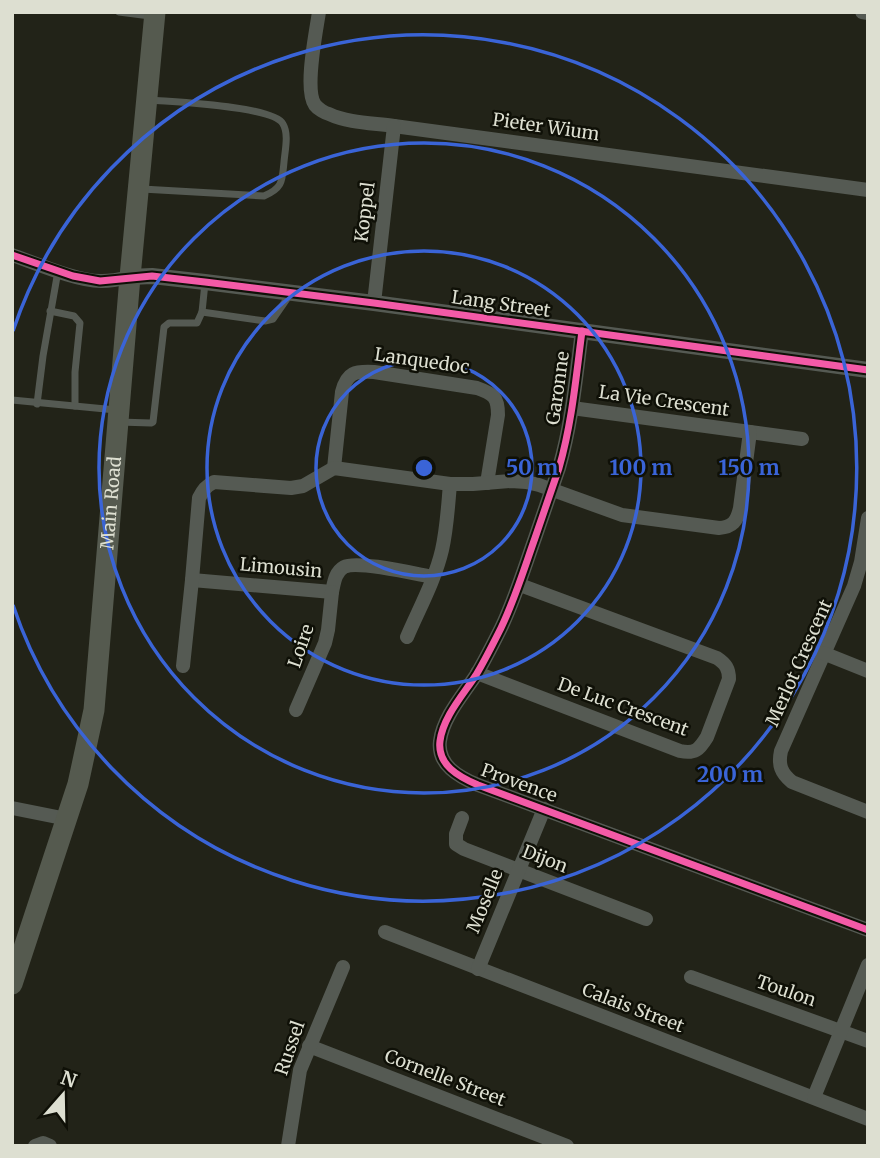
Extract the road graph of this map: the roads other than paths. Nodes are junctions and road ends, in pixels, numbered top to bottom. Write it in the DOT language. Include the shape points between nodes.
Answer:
graph roads {
  1 [pos="119,12"];
  2 [pos="319,12"];
  3 [pos="862,12"];
  4 [pos="868,13"];
  5 [pos="155,14"];
  6 [pos="147,100"];
  7 [pos="394,126"];
  8 [pos="138,189"];
  9 [pos="868,190"];
  10 [pos="12,255"];
  11 [pos="58,271"];
  12 [pos="130,278"];
  13 [pos="205,282"];
  14 [pos="292,293"];
  15 [pos="374,303"];
  16 [pos="50,311"];
  17 [pos="202,312"];
  18 [pos="582,331"];
  19 [pos="868,370"];
  20 [pos="12,400"];
  21 [pos="37,404"];
  22 [pos="75,406"];
  23 [pos="572,408"];
  24 [pos="119,416"];
  25 [pos="750,432"];
  26 [pos="802,439"];
  27 [pos="334,468"];
  28 [pos="450,484"];
  29 [pos="488,484"];
  30 [pos="552,489"];
  31 [pos="868,518"];
  32 [pos="433,577"];
  33 [pos="192,580"];
  34 [pos="520,585"];
  35 [pos="332,592"];
  36 [pos="407,637"];
  37 [pos="823,653"];
  38 [pos="183,666"];
  39 [pos="868,671"];
  40 [pos="477,673"];
  41 [pos="296,709"];
  42 [pos="12,808"];
  43 [pos="544,809"];
  44 [pos="868,812"];
  45 [pos="462,818"];
  46 [pos="67,819"];
  47 [pos="519,869"];
  48 [pos="646,919"];
  49 [pos="868,930"];
  50 [pos="386,932"];
  51 [pos="868,965"];
  52 [pos="344,967"];
  53 [pos="478,969"];
  54 [pos="691,978"];
  55 [pos="12,985"];
  56 [pos="840,1030"];
  57 [pos="868,1041"];
  58 [pos="309,1046"];
  59 [pos="814,1097"];
  60 [pos="868,1119"];
  61 [pos="35,1146"];
  62 [pos="50,1146"];
  63 [pos="288,1146"];
  64 [pos="567,1146"];
  1 -- 5 [label="lane"];
  2 -- 7 [label="street, Pieter Wium" via="310,82 316,105 339,118"];
  3 -- 4 [label="street"];
  5 -- 6 [label="main road, Main Road"];
  6 -- 8 [label="main road, Main Road"];
  6 -- 8 [label="lane" via="249,109 276,117 283,122 286,135 283,172 276,191 264,196"];
  7 -- 9 [label="street, Pieter Wium"];
  7 -- 15 [label="street, Koppel"];
  8 -- 12 [label="main road, Main Road"];
  10 -- 11 [label="street"];
  11 -- 12 [label="street" via="100,281"];
  11 -- 16 [label="lane"];
  12 -- 13 [label="street, Lang Street"];
  12 -- 24 [label="main road, Main Road"];
  13 -- 14 [label="street, Lang Street"];
  13 -- 17 [label="lane"];
  14 -- 15 [label="street, Lang Street"];
  14 -- 17 [label="lane" via="269,321"];
  15 -- 18 [label="street, Lang Street"];
  16 -- 21 [label="lane"];
  16 -- 22 [label="lane" via="74,316 80,323"];
  17 -- 24 [label="lane" via="197,323 164,327 153,422"];
  18 -- 19 [label="street, Lang Street"];
  18 -- 23 [label="street, Garonne"];
  20 -- 21 [label="lane"];
  21 -- 22 [label="lane"];
  22 -- 24 [label="lane"];
  23 -- 25 [label="street, La Vie Crescent"];
  23 -- 30 [label="street, Garonne"];
  24 -- 46 [label="main road, Main Road" via="94,710"];
  25 -- 26 [label="street, La Vie Crescent"];
  25 -- 30 [label="street, La Vie Crescent" via="738,517 727,528 622,515"];
  27 -- 28 [label="street"];
  27 -- 29 [label="street, Lanquedoc" via="344,382 350,374 374,372 477,388 495,397 498,415"];
  27 -- 33 [label="street" via="291,488 220,481 207,486 199,498"];
  28 -- 29 [label="street"];
  28 -- 32 [label="street" via="442,551"];
  29 -- 30 [label="street" via="526,482"];
  30 -- 34 [label="street, Provence"];
  31 -- 37 [label="street, Merlot Crescent" via="858,574"];
  32 -- 35 [label="street, Limousin" via="347,566 337,574"];
  32 -- 36 [label="street"];
  33 -- 35 [label="street, Limousin"];
  33 -- 38 [label="street"];
  34 -- 40 [label="street, Provence"];
  34 -- 40 [label="street, De Luc Crescent" via="724,663 729,679 707,737 696,750 680,751"];
  35 -- 41 [label="street, Loire" via="325,643"];
  37 -- 39 [label="street"];
  37 -- 44 [label="street, Merlot Crescent" via="781,751 780,767 792,782"];
  40 -- 43 [label="street, Provence" via="443,730 440,740 446,765 466,780"];
  42 -- 46 [label="street"];
  43 -- 47 [label="street, Moselle"];
  43 -- 49 [label="street, Provence"];
  45 -- 47 [label="street, Dijon" via="456,844"];
  46 -- 55 [label="main road, Main Road"];
  47 -- 48 [label="street, Dijon"];
  47 -- 53 [label="street, Moselle"];
  50 -- 53 [label="street, Calais Street"];
  51 -- 56 [label="street"];
  52 -- 58 [label="street, Russel"];
  53 -- 59 [label="street, Calais Street"];
  54 -- 56 [label="street, Toulon"];
  56 -- 57 [label="street, Toulon"];
  56 -- 59 [label="street"];
  58 -- 63 [label="street, Russel" via="298,1080"];
  58 -- 64 [label="street, Cornelle Street"];
  59 -- 60 [label="street, Calais Street"];
  61 -- 62 [label="street"];
}
